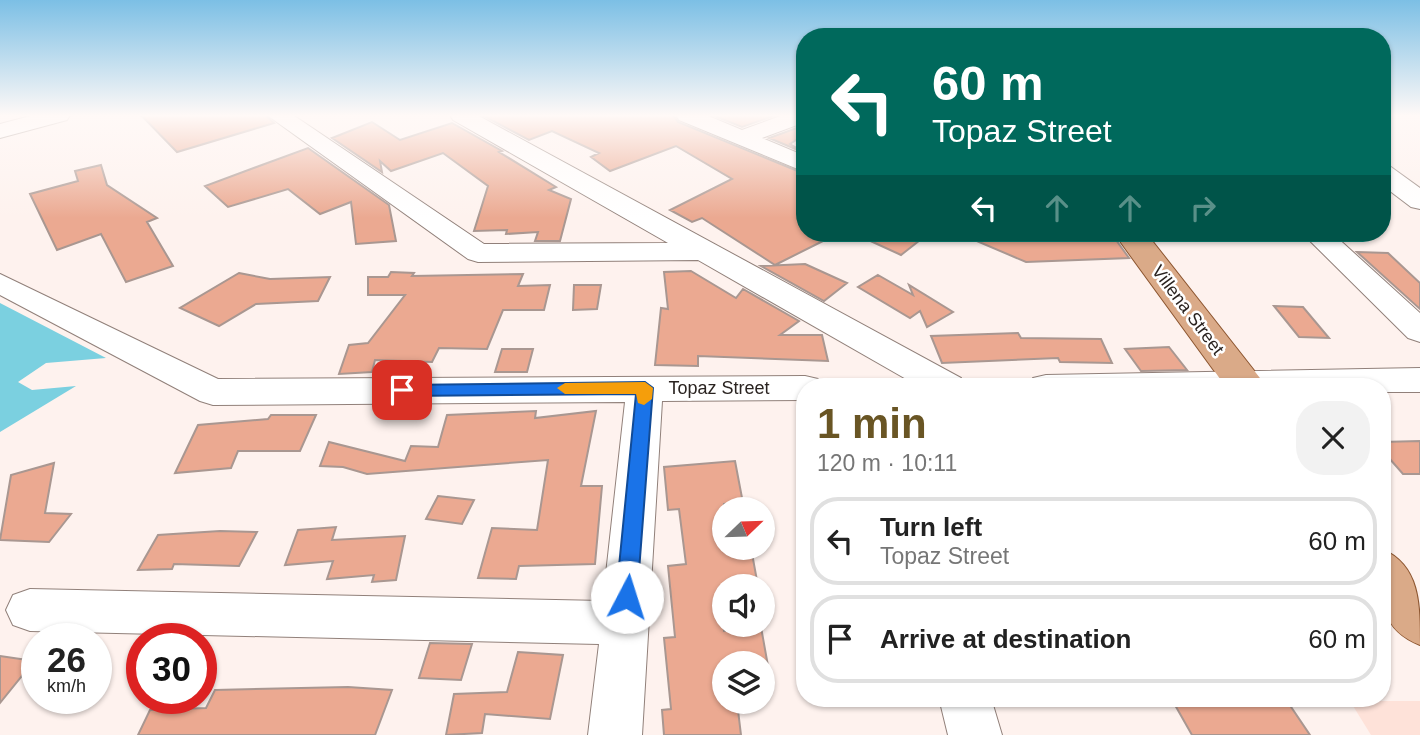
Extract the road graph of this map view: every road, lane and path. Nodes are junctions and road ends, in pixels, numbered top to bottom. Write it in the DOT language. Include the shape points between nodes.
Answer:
graph roads {
  1 [pos="328,149"];
  2 [pos="522,149"];
  3 [pos="767,149"];
  4 [pos="796,162"];
  5 [pos="1391,179"];
  6 [pos="1420,201"];
  7 [pos="1137,242"];
  8 [pos="1326,242"];
  9 [pos="704,251"];
  10 [pos="0,283"];
  11 [pos="1420,331"];
  12 [pos="932,378"];
  13 [pos="1239,378"];
  14 [pos="1420,380"];
  15 [pos="1391,381"];
  16 [pos="645,388"];
  17 [pos="796,388"];
  18 [pos="1391,582"];
  19 [pos="30,610"];
  20 [pos="1420,621"];
  21 [pos="625,623"];
  22 [pos="967,707"];
  23 [pos="615,735"];
  24 [pos="975,735"];
  1 -- 9 [label="street" via="478,253"];
  2 -- 9 [label="street"];
  3 -- 4 [label="street"];
  5 -- 6 [label="street"];
  7 -- 13 [label="main road, Villena Street"];
  8 -- 11 [label="street"];
  9 -- 12 [label="street"];
  10 -- 16 [label="street, Topaz Street" via="213,392"];
  14 -- 15 [label="street"];
  16 -- 17 [label="street, Topaz Street"];
  16 -- 21 [label="street"];
  18 -- 20 [label="main road"];
  19 -- 21 [label="street"];
  21 -- 23 [label="street"];
  22 -- 24 [label="street"];
}
